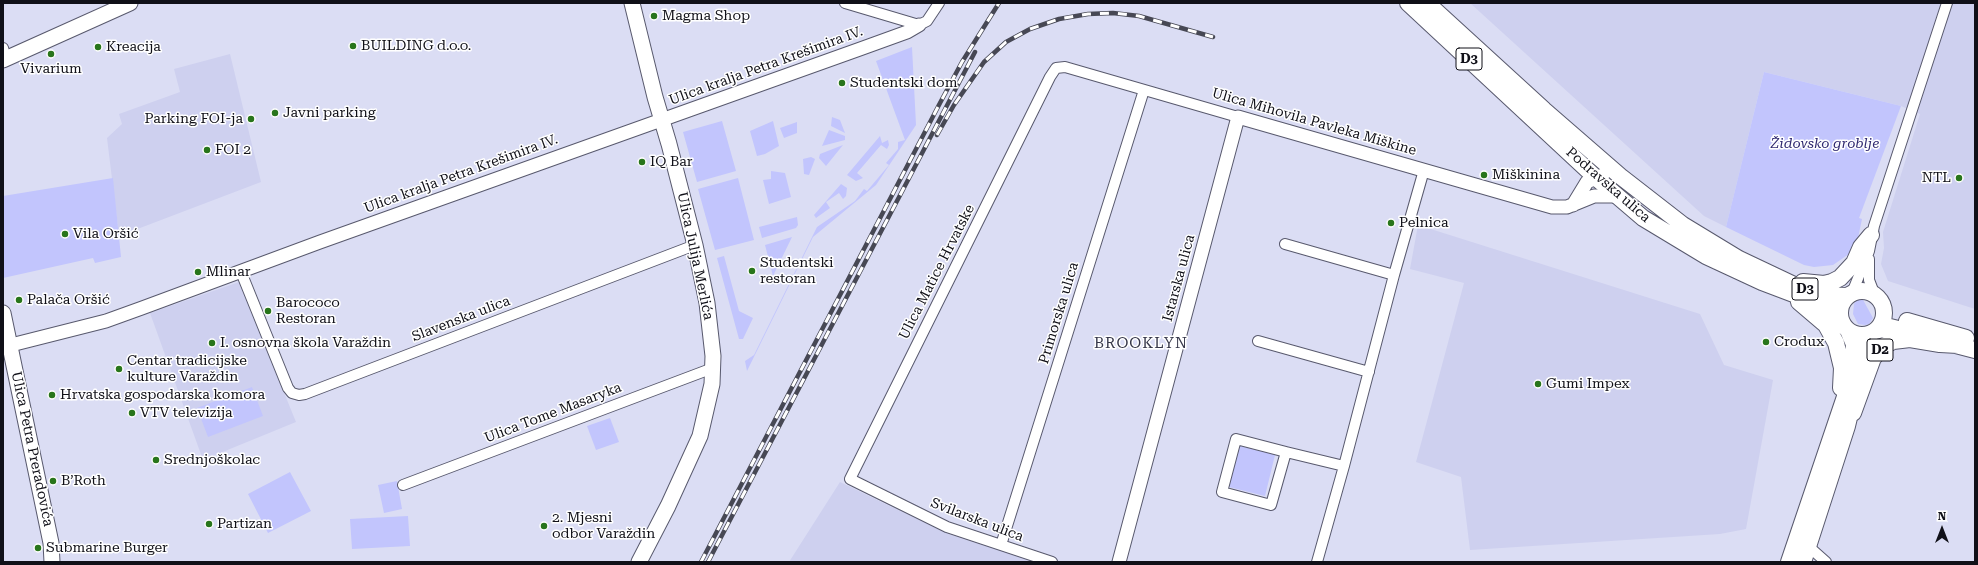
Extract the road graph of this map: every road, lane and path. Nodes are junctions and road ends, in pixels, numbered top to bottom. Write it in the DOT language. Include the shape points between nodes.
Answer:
graph roads {
  1 [pos="130,3"];
  2 [pos="632,3"];
  3 [pos="845,3"];
  4 [pos="940,3"];
  5 [pos="1408,3"];
  6 [pos="1427,3"];
  7 [pos="1947,3"];
  8 [pos="919,25"];
  9 [pos="4,55"];
  10 [pos="1050,77"];
  11 [pos="1144,90"];
  12 [pos="1238,117"];
  13 [pos="662,120"];
  14 [pos="1578,160"];
  15 [pos="1424,170"];
  16 [pos="1620,176"];
  17 [pos="1595,177"];
  18 [pos="1582,188"];
  19 [pos="1618,196"];
  20 [pos="1573,205"];
  21 [pos="1870,243"];
  22 [pos="1285,244"];
  23 [pos="695,245"];
  24 [pos="241,272"];
  25 [pos="1394,275"];
  26 [pos="1764,277"];
  27 [pos="1874,293"];
  28 [pos="1849,294"];
  29 [pos="1884,308"];
  30 [pos="3,313"];
  31 [pos="1844,324"];
  32 [pos="1872,333"];
  33 [pos="1258,341"];
  34 [pos="1975,341"];
  35 [pos="7,345"];
  36 [pos="1958,345"];
  37 [pos="1975,350"];
  38 [pos="713,368"];
  39 [pos="1368,372"];
  40 [pos="1847,426"];
  41 [pos="1831,434"];
  42 [pos="1286,452"];
  43 [pos="1344,466"];
  44 [pos="850,479"];
  45 [pos="403,485"];
  46 [pos="1001,545"];
  47 [pos="1808,546"];
  48 [pos="52,562"];
  49 [pos="639,562"];
  50 [pos="1052,562"];
  51 [pos="1119,562"];
  52 [pos="1317,562"];
  53 [pos="1789,562"];
  54 [pos="1803,562"];
  55 [pos="1826,562"];
  1 -- 9 [label="main road"];
  2 -- 13 [label="main road, Ulica Julija Merlića"];
  3 -- 8 [label="street"];
  4 -- 8 [label="street" via="927,21"];
  5 -- 14 [label="main road, Podravska ulica / D3"];
  6 -- 16 [label="main road, Podravska ulica / D3"];
  7 -- 21 [label="street"];
  8 -- 13 [label="street, Ulica kralja Petra Krešimira IV." via="907,32"];
  10 -- 11 [label="street, Ulica Mihovila Pavleka Miškine" via="1056,68 1061,66"];
  10 -- 44 [label="street, Ulica Matice Hrvatske"];
  11 -- 12 [label="street, Ulica Mihovila Pavleka Miškine"];
  11 -- 46 [label="street, Primorska ulica"];
  12 -- 15 [label="street, Ulica Mihovila Pavleka Miškine"];
  12 -- 51 [label="street, Istarska ulica"];
  13 -- 23 [label="main road, Ulica Julija Merlića"];
  13 -- 24 [label="street, Ulica kralja Petra Krešimira IV."];
  14 -- 17 [label="main road, Podravska ulica / D3"];
  14 -- 18 [label="street"];
  15 -- 20 [label="street, Ulica Mihovila Pavleka Miškine" via="1548,206 1561,208"];
  15 -- 25 [label="street"];
  16 -- 17 [label="street" via="1609,174"];
  16 -- 26 [label="main road, Podravska ulica / D3" via="1683,225"];
  17 -- 18 [label="street"];
  17 -- 19 [label="main road, Podravska ulica / D3"];
  18 -- 20 [label="street"];
  19 -- 20 [label="street, Ulica Mihovila Pavleka Miškine" via="1594,196"];
  19 -- 26 [label="main road, Podravska ulica / D3" via="1643,218 1706,256"];
  21 -- 26 [label="main road" via="1861,247 1848,271 1832,282 1810,284"];
  21 -- 27 [label="street" via="1869,280"];
  21 -- 28 [label="street"];
  22 -- 25 [label="street"];
  23 -- 24 [label="street, Slavenska ulica" via="299,395 292,393 288,388"];
  23 -- 38 [label="main road, Ulica Julija Merlića" via="709,317"];
  24 -- 35 [label="street, Ulica kralja Petra Krešimira IV." via="106,321"];
  25 -- 39 [label="street"];
  26 -- 28 [label="main road, Podravska ulica / D3" via="1824,295"];
  26 -- 31 [label="main road, Podravska ulica / D3" via="1828,307"];
  26 -- 41 [label="main road" via="1826,324 1836,343 1843,381"];
  27 -- 28 [label="main road" via="1863,290"];
  27 -- 29 [label="main road"];
  28 -- 31 [label="main road" via="1840,309"];
  29 -- 32 [label="main road, D2" via="1883,321"];
  29 -- 34 [label="main road" via="1903,320"];
  30 -- 35 [label="main road, Ulica Petra Preradovića"];
  31 -- 32 [label="main road, D2" via="1858,335"];
  31 -- 41 [label="main road, D2" via="1854,344 1854,366 1848,391"];
  32 -- 36 [label="main road, D2" via="1884,328 1895,328"];
  32 -- 40 [label="main road, D2" via="1866,340 1860,377"];
  33 -- 39 [label="street"];
  35 -- 48 [label="main road, Ulica Petra Preradovića" via="51,543"];
  36 -- 37 [label="main road, D2"];
  36 -- 40 [label="main road, D2" via="1910,339 1893,341 1884,346 1873,358"];
  38 -- 45 [label="street, Ulica Tome Masaryka"];
  38 -- 49 [label="main road, Ulica Julija Merlića" via="710,397 700,436"];
  39 -- 43 [label="street"];
  40 -- 47 [label="main road, D2"];
  41 -- 53 [label="main road, D2"];
  42 -- 42 [label="street" via="1236,439 1222,492 1271,506"];
  42 -- 43 [label="street"];
  43 -- 52 [label="street"];
  44 -- 46 [label="street, Svilarska ulica" via="947,527"];
  46 -- 50 [label="street, Svilarska ulica"];
  47 -- 54 [label="main road, D2"];
  47 -- 55 [label="street"];
}
